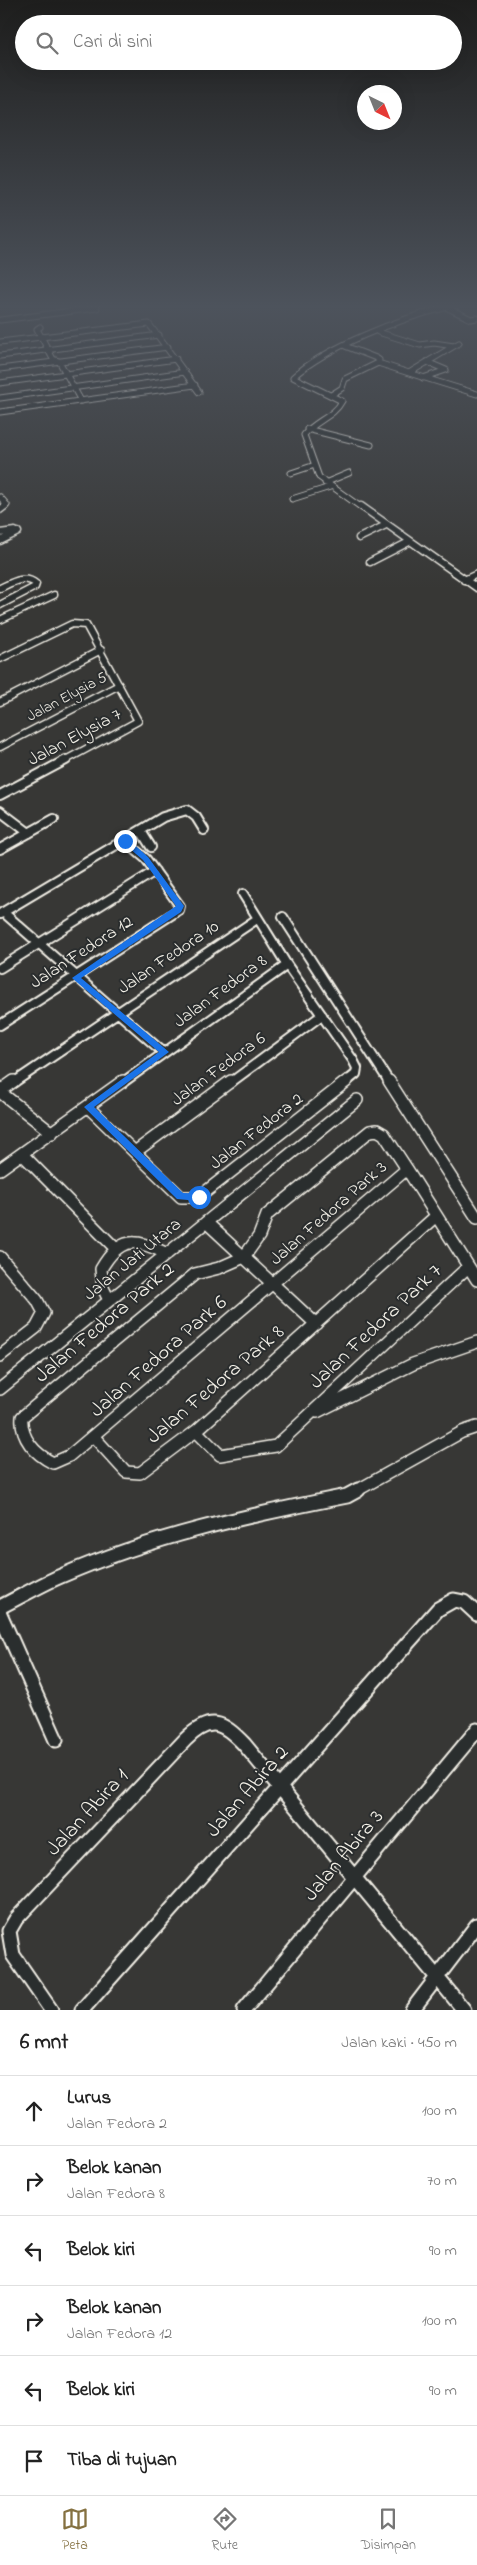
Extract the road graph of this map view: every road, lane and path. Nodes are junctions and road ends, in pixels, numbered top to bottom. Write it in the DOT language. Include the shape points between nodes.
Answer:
graph roads {
  1 [pos="75,402"];
  2 [pos="342,402"];
  3 [pos="0,412"];
  4 [pos="307,429"];
  5 [pos="371,445"];
  6 [pos="312,466"];
  7 [pos="349,473"];
  8 [pos="291,474"];
  9 [pos="327,485"];
  10 [pos="0,497"];
  11 [pos="292,499"];
  12 [pos="2,509"];
  13 [pos="386,525"];
  14 [pos="0,532"];
  15 [pos="359,538"];
  16 [pos="0,541"];
  17 [pos="409,542"];
  18 [pos="370,562"];
  19 [pos="477,574"];
  20 [pos="464,580"];
  21 [pos="0,588"];
  22 [pos="477,588"];
  23 [pos="54,595"];
  24 [pos="1,604"];
  25 [pos="14,614"];
  26 [pos="0,620"];
  27 [pos="101,650"];
  28 [pos="0,659"];
  29 [pos="119,685"];
  30 [pos="0,702"];
  31 [pos="0,747"];
  32 [pos="0,795"];
  33 [pos="0,812"];
  34 [pos="54,819"];
  35 [pos="204,830"];
  36 [pos="141,831"];
  37 [pos="29,833"];
  38 [pos="125,841"];
  39 [pos="151,847"];
  40 [pos="0,849"];
  41 [pos="155,871"];
  42 [pos="243,894"];
  43 [pos="180,906"];
  44 [pos="2,913"];
  45 [pos="283,917"];
  46 [pos="257,919"];
  47 [pos="39,944"];
  48 [pos="287,965"];
  49 [pos="0,968"];
  50 [pos="76,978"];
  51 [pos="117,1012"];
  52 [pos="322,1015"];
  53 [pos="0,1025"];
  54 [pos="164,1052"];
  55 [pos="0,1091"];
  56 [pos="357,1100"];
  57 [pos="88,1107"];
  58 [pos="52,1133"];
  59 [pos="135,1152"];
  60 [pos="22,1154"];
  61 [pos="407,1169"];
  62 [pos="0,1170"];
  63 [pos="436,1216"];
  64 [pos="477,1218"];
  65 [pos="206,1222"];
  66 [pos="115,1248"];
  67 [pos="167,1254"];
  68 [pos="0,1257"];
  69 [pos="244,1257"];
  70 [pos="468,1266"];
  71 [pos="477,1280"];
  72 [pos="273,1284"];
  73 [pos="109,1300"];
  74 [pos="316,1324"];
  75 [pos="477,1342"];
  76 [pos="0,1356"];
  77 [pos="0,1389"];
  78 [pos="309,1416"];
  79 [pos="477,1427"];
  80 [pos="196,1431"];
  81 [pos="94,1438"];
  82 [pos="276,1446"];
  83 [pos="69,1456"];
  84 [pos="0,1607"];
  85 [pos="0,1614"];
  86 [pos="477,1614"];
  87 [pos="477,1730"];
  88 [pos="56,1740"];
  89 [pos="279,1787"];
  90 [pos="354,1877"];
  91 [pos="477,1925"];
  92 [pos="437,1977"];
  93 [pos="51,2010"];
  94 [pos="82,2010"];
  95 [pos="244,2010"];
  96 [pos="412,2010"];
  97 [pos="464,2010"];
  1 -- 3 [label="street"];
  2 -- 4 [label="street"];
  4 -- 5 [label="street"];
  4 -- 6 [label="street" via="304,435"];
  6 -- 8 [label="street"];
  6 -- 9 [label="street"];
  7 -- 9 [label="street"];
  9 -- 11 [label="street"];
  9 -- 13 [label="street"];
  10 -- 12 [label="street" via="7,505"];
  13 -- 15 [label="street"];
  13 -- 17 [label="street"];
  14 -- 16 [label="street" via="18,532"];
  17 -- 18 [label="street"];
  17 -- 20 [label="street"];
  19 -- 20 [label="street"];
  20 -- 22 [label="street"];
  21 -- 24 [label="street" via="20,579 36,584 35,588"];
  23 -- 25 [label="street"];
  24 -- 25 [label="street"];
  25 -- 26 [label="street"];
  27 -- 28 [label="street" via="86,625 72,624"];
  27 -- 29 [label="street"];
  27 -- 30 [label="street"];
  29 -- 31 [label="street, Jalan Elysia 5"];
  29 -- 32 [label="street, Jalan Elysia 7" via="138,721"];
  33 -- 37 [label="street"];
  34 -- 37 [label="street"];
  35 -- 36 [label="street" via="187,810 163,817"];
  36 -- 38 [label="street"];
  36 -- 39 [label="street"];
  37 -- 40 [label="street"];
  38 -- 41 [label="street" via="140,852"];
  38 -- 44 [label="street"];
  41 -- 43 [label="street"];
  41 -- 47 [label="street"];
  42 -- 46 [label="street"];
  43 -- 50 [label="street, Jalan Fedora 12" via="179,910"];
  44 -- 47 [label="street"];
  45 -- 64 [label="street"];
  46 -- 48 [label="street"];
  46 -- 51 [label="street, Jalan Fedora 10"];
  47 -- 49 [label="street"];
  47 -- 50 [label="street"];
  48 -- 52 [label="street"];
  48 -- 54 [label="street, Jalan Fedora 8"];
  50 -- 51 [label="street"];
  50 -- 53 [label="street, Jalan Fedora 12"];
  51 -- 54 [label="street"];
  51 -- 55 [label="street, Jalan Fedora 10"];
  52 -- 59 [label="street, Jalan Fedora 6"];
  52 -- 59 [label="street, Jalan Fedora 2" via="353,1060 356,1074 199,1197 181,1197"];
  54 -- 57 [label="street, Jalan Fedora 8"];
  55 -- 58 [label="street"];
  56 -- 65 [label="street, Jalan Jati Utara"];
  57 -- 58 [label="street, Jalan Fedora 8"];
  57 -- 59 [label="street, Jalan Fedora 2"];
  58 -- 60 [label="street, Jalan Fedora 8"];
  60 -- 62 [label="street, Jalan Fedora 8"];
  60 -- 66 [label="street"];
  61 -- 63 [label="street"];
  61 -- 69 [label="street" via="384,1134 370,1131 267,1215 259,1236"];
  61 -- 72 [label="street, Jalan Fedora Park 3"];
  63 -- 70 [label="street"];
  63 -- 74 [label="street, Jalan Fedora Park 8"];
  65 -- 67 [label="street, Jalan Jati Utara"];
  65 -- 69 [label="street"];
  66 -- 67 [label="street" via="137,1241"];
  66 -- 73 [label="street" via="101,1269 103,1288"];
  67 -- 73 [label="street, Jalan Jati Utara"];
  68 -- 76 [label="street" via="37,1300 44,1313 36,1328"];
  69 -- 72 [label="street"];
  69 -- 83 [label="street, Jalan Fedora Park 2" via="195,1274 22,1417 22,1433 44,1460 53,1463"];
  70 -- 71 [label="street"];
  70 -- 78 [label="street, Jalan Fedora Park 7"];
  72 -- 74 [label="street"];
  72 -- 81 [label="street, Jalan Fedora Park 6"];
  73 -- 77 [label="street, Jalan Jati Utara"];
  74 -- 80 [label="street, Jalan Fedora Park 8"];
  75 -- 78 [label="street, Jalan Fedora Park 7" via="413,1364"];
  78 -- 82 [label="street, Jalan Fedora Park 7"];
  79 -- 84 [label="street" via="462,1432 347,1496 258,1514 146,1544 61,1576"];
  80 -- 81 [label="street, Jalan Fedora Park 8" via="140,1472 126,1472"];
  80 -- 82 [label="street" via="220,1455"];
  81 -- 83 [label="street, Jalan Fedora Park 6"];
  85 -- 88 [label="street"];
  86 -- 89 [label="street, Jalan Abira 2" via="464,1602 454,1600 445,1603"];
  87 -- 90 [label="street, Jalan Abira 3"];
  89 -- 90 [label="street"];
  89 -- 93 [label="street, Jalan Abira 1" via="230,1731 217,1724 200,1726 16,1919 9,1932 13,1955"];
  89 -- 94 [label="street, Jalan Abira 2"];
  90 -- 92 [label="street"];
  90 -- 95 [label="street, Jalan Abira 3"];
  91 -- 92 [label="street"];
  92 -- 96 [label="street"];
  92 -- 97 [label="street"];
}
